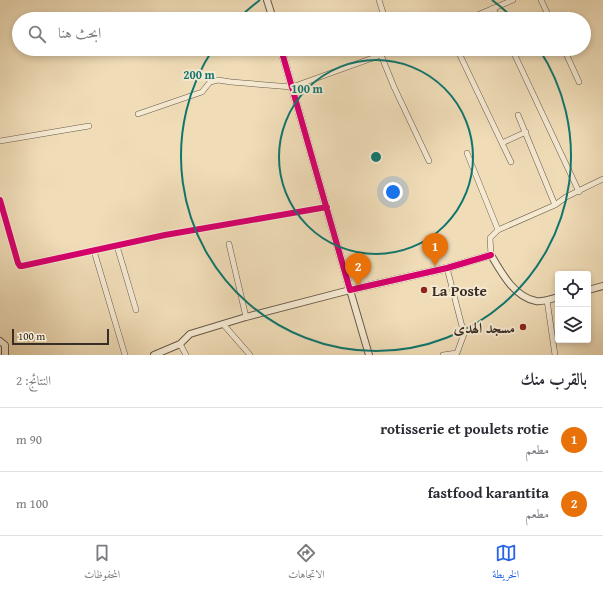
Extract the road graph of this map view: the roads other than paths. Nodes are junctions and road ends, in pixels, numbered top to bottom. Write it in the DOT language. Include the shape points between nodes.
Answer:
graph roads {
  1 [pos="267,0"];
  2 [pos="379,0"];
  3 [pos="513,0"];
  4 [pos="541,0"];
  5 [pos="500,3"];
  6 [pos="494,8"];
  7 [pos="271,12"];
  8 [pos="383,12"];
  9 [pos="485,12"];
  10 [pos="495,12"];
  11 [pos="547,12"];
  12 [pos="283,56"];
  13 [pos="378,56"];
  14 [pos="381,56"];
  15 [pos="460,56"];
  16 [pos="515,56"];
  17 [pos="567,56"];
  18 [pos="579,82"];
  19 [pos="292,87"];
  20 [pos="138,114"];
  21 [pos="518,115"];
  22 [pos="89,126"];
  23 [pos="526,132"];
  24 [pos="0,141"];
  25 [pos="502,143"];
  26 [pos="467,153"];
  27 [pos="429,161"];
  28 [pos="511,162"];
  29 [pos="603,179"];
  30 [pos="579,192"];
  31 [pos="0,200"];
  32 [pos="555,205"];
  33 [pos="327,207"];
  34 [pos="498,230"];
  35 [pos="229,244"];
  36 [pos="117,246"];
  37 [pos="94,251"];
  38 [pos="491,255"];
  39 [pos="447,268"];
  40 [pos="603,286"];
  41 [pos="591,289"];
  42 [pos="350,290"];
  43 [pos="555,299"];
  44 [pos="547,300"];
  45 [pos="136,310"];
  46 [pos="246,317"];
  47 [pos="223,324"];
  48 [pos="0,341"];
  49 [pos="180,344"];
  50 [pos="5,355"];
  51 [pos="125,355"];
  52 [pos="154,355"];
  53 [pos="186,355"];
  54 [pos="250,355"];
  55 [pos="369,355"];
  56 [pos="443,355"];
  57 [pos="555,355"];
  1 -- 7 [label="street"];
  2 -- 8 [label="street"];
  3 -- 5 [label="street"];
  4 -- 11 [label="street"];
  5 -- 6 [label="street"];
  6 -- 9 [label="street"];
  6 -- 10 [label="street"];
  12 -- 19 [label="street"];
  13 -- 19 [label="street"];
  14 -- 27 [label="street"];
  15 -- 25 [label="street"];
  16 -- 30 [label="street"];
  17 -- 18 [label="street"];
  19 -- 20 [label="street" via="218,80 210,82 202,92"];
  19 -- 33 [label="street"];
  21 -- 23 [label="street"];
  22 -- 24 [label="street"];
  23 -- 25 [label="street"];
  23 -- 32 [label="street"];
  25 -- 28 [label="street"];
  26 -- 34 [label="street"];
  29 -- 30 [label="street"];
  30 -- 32 [label="street"];
  31 -- 37 [label="street" via="20,266"];
  32 -- 34 [label="street"];
  33 -- 36 [label="street"];
  33 -- 42 [label="street"];
  34 -- 38 [label="street" via="490,238"];
  35 -- 46 [label="street"];
  36 -- 37 [label="street"];
  36 -- 45 [label="street"];
  37 -- 51 [label="street"];
  38 -- 39 [label="street"];
  38 -- 44 [label="street" via="506,279 523,296 536,301"];
  39 -- 42 [label="street"];
  39 -- 56 [label="street" via="464,334 457,353"];
  40 -- 41 [label="street"];
  42 -- 46 [label="street"];
  42 -- 55 [label="street"];
  43 -- 44 [label="street"];
  44 -- 57 [label="street"];
  46 -- 47 [label="street"];
  47 -- 49 [label="street" via="190,334"];
  47 -- 54 [label="street"];
  48 -- 50 [label="street" via="5,345"];
  49 -- 52 [label="street"];
  49 -- 53 [label="street"];
}
